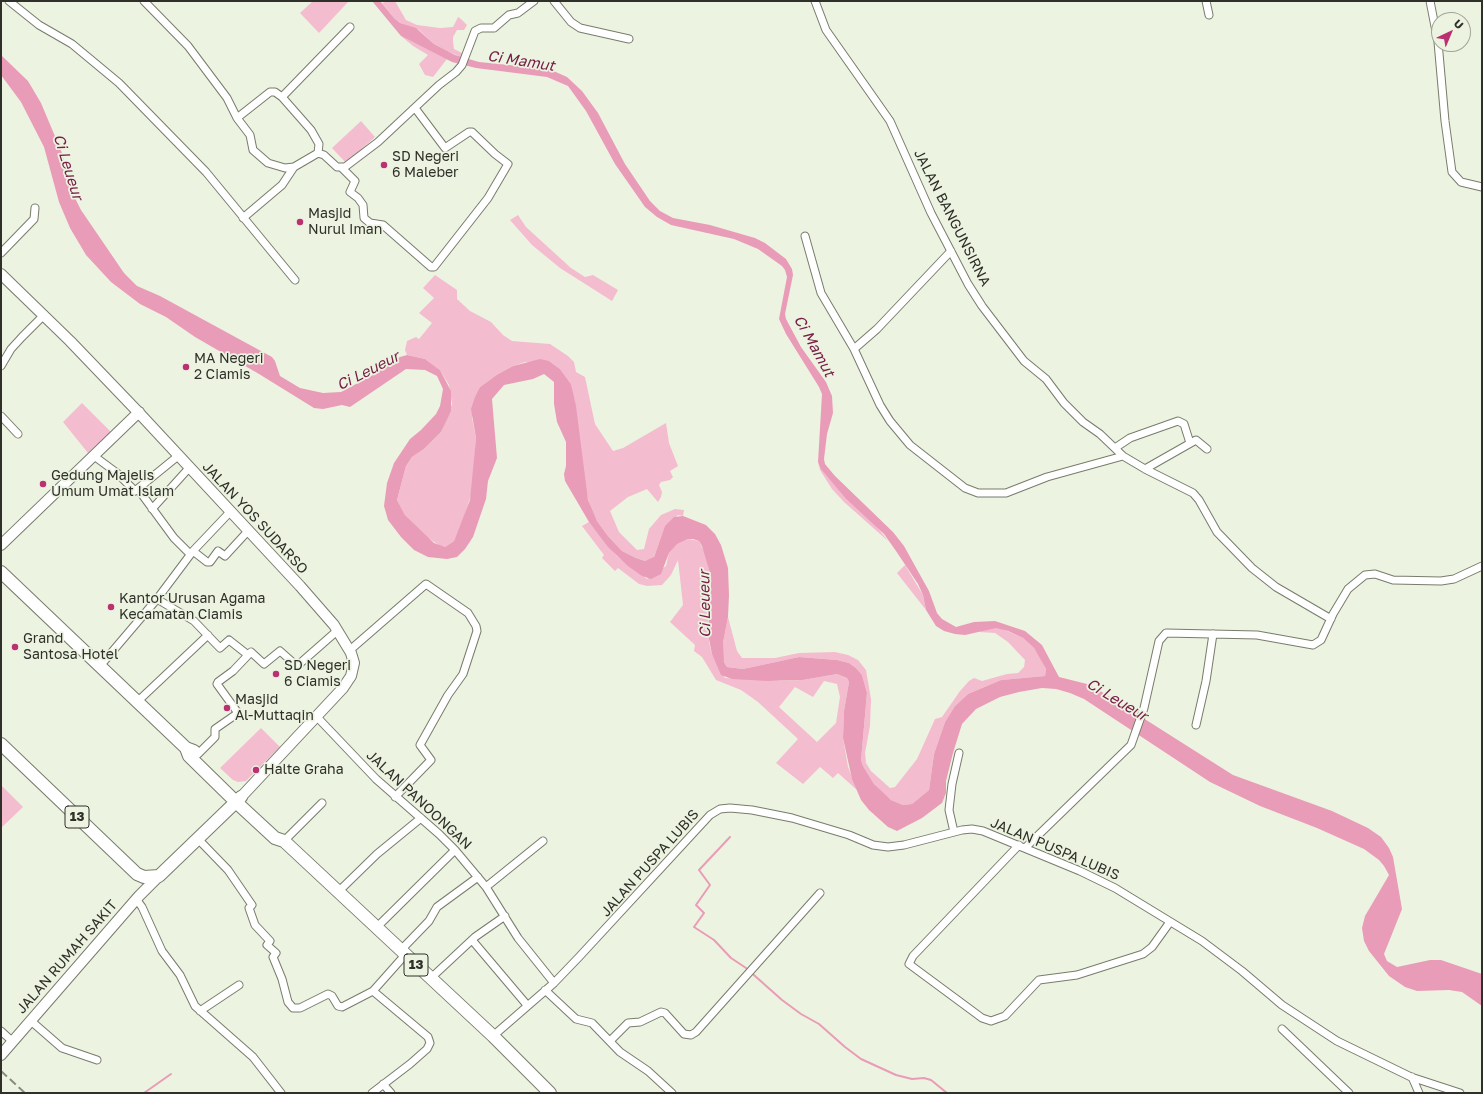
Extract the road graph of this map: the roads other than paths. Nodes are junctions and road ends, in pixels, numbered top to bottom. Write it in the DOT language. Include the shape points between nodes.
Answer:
graph roads {
  1 [pos="9,1"];
  2 [pos="144,1"];
  3 [pos="534,1"];
  4 [pos="554,1"];
  5 [pos="815,1"];
  6 [pos="1206,1"];
  7 [pos="1430,1"];
  8 [pos="1209,15"];
  9 [pos="350,27"];
  10 [pos="629,39"];
  11 [pos="282,97"];
  12 [pos="415,108"];
  13 [pos="237,118"];
  14 [pos="318,153"];
  15 [pos="294,167"];
  16 [pos="342,168"];
  17 [pos="1482,187"];
  18 [pos="35,208"];
  19 [pos="243,218"];
  20 [pos="805,236"];
  21 [pos="951,251"];
  22 [pos="1,253"];
  23 [pos="1,274"];
  24 [pos="295,280"];
  25 [pos="44,315"];
  26 [pos="854,350"];
  27 [pos="1,366"];
  28 [pos="139,412"];
  29 [pos="1,416"];
  30 [pos="18,434"];
  31 [pos="1190,443"];
  32 [pos="1115,448"];
  33 [pos="1207,449"];
  34 [pos="94,456"];
  35 [pos="178,456"];
  36 [pos="1123,456"];
  37 [pos="189,468"];
  38 [pos="1145,469"];
  39 [pos="138,490"];
  40 [pos="152,509"];
  41 [pos="230,512"];
  42 [pos="248,531"];
  43 [pos="1,545"];
  44 [pos="191,552"];
  45 [pos="1482,566"];
  46 [pos="1,572"];
  47 [pos="157,598"];
  48 [pos="1331,619"];
  49 [pos="338,630"];
  50 [pos="1213,634"];
  51 [pos="208,635"];
  52 [pos="350,650"];
  53 [pos="248,655"];
  54 [pos="100,666"];
  55 [pos="137,702"];
  56 [pos="317,717"];
  57 [pos="1196,725"];
  58 [pos="1,744"];
  59 [pos="186,748"];
  60 [pos="959,753"];
  61 [pos="198,754"];
  62 [pos="396,797"];
  63 [pos="239,799"];
  64 [pos="322,803"];
  65 [pos="421,818"];
  66 [pos="954,832"];
  67 [pos="198,839"];
  68 [pos="282,840"];
  69 [pos="543,841"];
  70 [pos="1022,847"];
  71 [pos="455,850"];
  72 [pos="137,874"];
  73 [pos="159,876"];
  74 [pos="478,877"];
  75 [pos="486,887"];
  76 [pos="338,892"];
  77 [pos="820,893"];
  78 [pos="137,898"];
  79 [pos="505,916"];
  80 [pos="1170,922"];
  81 [pos="376,928"];
  82 [pos="472,940"];
  83 [pos="402,953"];
  84 [pos="431,978"];
  85 [pos="554,983"];
  86 [pos="238,985"];
  87 [pos="545,990"];
  88 [pos="373,991"];
  89 [pos="528,1005"];
  90 [pos="200,1011"];
  91 [pos="30,1021"];
  92 [pos="1282,1029"];
  93 [pos="1,1031"];
  94 [pos="493,1036"];
  95 [pos="610,1041"];
  96 [pos="13,1042"];
  97 [pos="1,1055"];
  98 [pos="97,1060"];
  99 [pos="1412,1077"];
  100 [pos="383,1084"];
  101 [pos="546,1092"];
  102 [pos="281,1093"];
  103 [pos="372,1093"];
  104 [pos="391,1093"];
  105 [pos="672,1093"];
  106 [pos="1349,1093"];
  107 [pos="1418,1093"];
  108 [pos="1460,1093"];
  1 -- 19 [label="street" via="39,25 72,44 113,78 206,172"];
  2 -- 13 [label="street" via="188,46 227,98"];
  3 -- 12 [label="street" via="518,13 510,14 494,28 481,28 476,31 462,65"];
  4 -- 10 [label="street" via="571,22 580,28"];
  5 -- 21 [label="street, JALAN BANGUNSIRNA" via="826,30 890,121 931,214"];
  6 -- 8 [label="street"];
  7 -- 17 [label="street" via="1438,42 1452,172 1461,182"];
  9 -- 11 [label="street"];
  11 -- 13 [label="street" via="270,92"];
  11 -- 14 [label="street" via="311,130 319,144"];
  12 -- 16 [label="street" via="359,158"];
  12 -- 16 [label="street" via="445,148 472,132 508,164 488,198 434,267 383,225 364,218 363,205 350,192 355,181"];
  13 -- 15 [label="street" via="248,132 254,150 260,157 278,167"];
  14 -- 15 [label="street"];
  14 -- 16 [label="street"];
  15 -- 19 [label="street" via="282,185"];
  18 -- 22 [label="street" via="34,219"];
  19 -- 24 [label="street"];
  20 -- 26 [label="street" via="821,293"];
  21 -- 26 [label="street"];
  21 -- 32 [label="street, JALAN BANGUNSIRNA" via="975,295 1024,361 1046,379 1064,403 1083,422"];
  23 -- 25 [label="main road, JALAN YOS SUDARSO"];
  25 -- 27 [label="street" via="11,349"];
  25 -- 28 [label="main road, JALAN YOS SUDARSO"];
  26 -- 36 [label="street" via="880,405 898,433 922,455 971,491 986,494 1006,493 1047,477"];
  28 -- 34 [label="main road"];
  28 -- 35 [label="main road, JALAN YOS SUDARSO"];
  29 -- 30 [label="street"];
  31 -- 32 [label="street" via="1184,424 1178,421 1130,438"];
  31 -- 33 [label="street" via="1197,440"];
  31 -- 38 [label="street"];
  32 -- 36 [label="street, JALAN BANGUNSIRNA"];
  34 -- 39 [label="street" via="134,490"];
  34 -- 43 [label="main road"];
  35 -- 37 [label="main road, JALAN YOS SUDARSO"];
  35 -- 39 [label="street"];
  36 -- 38 [label="street, JALAN BANGUNSIRNA"];
  37 -- 40 [label="street"];
  37 -- 41 [label="main road, JALAN YOS SUDARSO"];
  38 -- 48 [label="street, JALAN BANGUNSIRNA" via="1193,493 1200,500 1217,532 1252,568 1276,587"];
  39 -- 40 [label="street"];
  40 -- 44 [label="street" via="174,538"];
  41 -- 42 [label="main road, JALAN YOS SUDARSO"];
  41 -- 44 [label="street"];
  42 -- 44 [label="street" via="225,556 218,551 210,562"];
  42 -- 49 [label="main road, JALAN YOS SUDARSO"];
  44 -- 47 [label="street"];
  45 -- 48 [label="street" via="1441,581 1393,580 1375,574 1365,575 1348,589"];
  46 -- 54 [label="highway, 13"];
  47 -- 51 [label="street" via="185,615"];
  47 -- 54 [label="street"];
  48 -- 50 [label="street" via="1321,640 1313,645 1273,637"];
  49 -- 52 [label="main road, JALAN YOS SUDARSO"];
  49 -- 53 [label="street" via="298,666 280,651 264,664 253,653"];
  50 -- 57 [label="street"];
  50 -- 70 [label="street" via="1163,635 1157,648 1134,740 1125,752"];
  51 -- 53 [label="street" via="220,648 229,640"];
  51 -- 55 [label="street"];
  52 -- 56 [label="main road, JALAN YOS SUDARSO" via="354,664 351,676"];
  52 -- 62 [label="street" via="426,584 468,613 476,626 471,654 463,674 420,745 431,760"];
  53 -- 61 [label="street" via="217,683 238,713 215,729 215,737"];
  54 -- 55 [label="highway, 13"];
  55 -- 59 [label="highway, 13"];
  56 -- 62 [label="street, JALAN PANOONGAN"];
  56 -- 63 [label="main road, JALAN YOS SUDARSO"];
  58 -- 72 [label="highway, 13"];
  59 -- 61 [label="highway, 13"];
  59 -- 63 [label="highway, 13" via="189,756"];
  60 -- 66 [label="street" via="949,810"];
  61 -- 63 [label="highway, 13"];
  62 -- 65 [label="street, JALAN PANOONGAN"];
  63 -- 67 [label="highway"];
  63 -- 68 [label="highway, 13" via="280,833"];
  64 -- 68 [label="street"];
  65 -- 71 [label="street, JALAN PANOONGAN"];
  65 -- 76 [label="street" via="377,854"];
  66 -- 70 [label="street, JALAN PUSPA LUBIS" via="977,830"];
  66 -- 85 [label="street, JALAN PUSPA LUBIS" via="888,847 873,845 775,814 720,809 710,815 608,928"];
  67 -- 73 [label="highway"];
  67 -- 88 [label="street" via="228,870 252,905 249,908 255,925 270,941 267,944 276,953 273,957 288,1002 293,1008 300,1008 328,994 342,1007"];
  68 -- 76 [label="highway, 13"];
  69 -- 75 [label="street"];
  70 -- 80 [label="street, JALAN PUSPA LUBIS" via="1115,888"];
  70 -- 80 [label="street" via="913,956 909,964 982,1018 991,1021 1004,1016 1039,980 1077,975 1147,951"];
  71 -- 74 [label="street, JALAN PANOONGAN"];
  71 -- 81 [label="street"];
  72 -- 73 [label="highway" via="144,877"];
  72 -- 78 [label="main road" via="140,883"];
  73 -- 78 [label="main road, JALAN RUMAH SAKIT"];
  74 -- 75 [label="street, JALAN PANOONGAN"];
  74 -- 83 [label="street" via="437,908"];
  75 -- 79 [label="street, JALAN PANOONGAN"];
  76 -- 81 [label="highway, 13"];
  77 -- 95 [label="street" via="696,1032 688,1036 684,1034 665,1013 661,1012 640,1022 628,1023"];
  78 -- 90 [label="street" via="162,951"];
  78 -- 91 [label="main road, JALAN RUMAH SAKIT"];
  79 -- 82 [label="street"];
  79 -- 85 [label="street, JALAN PANOONGAN" via="525,947"];
  80 -- 99 [label="street, JALAN PUSPA LUBIS" via="1215,951 1282,1005 1317,1029"];
  81 -- 83 [label="highway, 13"];
  82 -- 84 [label="street"];
  82 -- 89 [label="street"];
  83 -- 84 [label="highway, 13"];
  83 -- 88 [label="street"];
  84 -- 94 [label="highway, 13"];
  85 -- 87 [label="street, JALAN PUSPA LUBIS"];
  86 -- 90 [label="street"];
  87 -- 89 [label="street, JALAN PUSPA LUBIS"];
  87 -- 95 [label="street" via="576,1019 592,1023"];
  88 -- 100 [label="street" via="428,1037 430,1042 427,1049"];
  89 -- 94 [label="street, JALAN PUSPA LUBIS"];
  90 -- 102 [label="street" via="253,1057"];
  91 -- 96 [label="main road, JALAN RUMAH SAKIT"];
  91 -- 98 [label="street" via="62,1048"];
  92 -- 106 [label="street"];
  93 -- 96 [label="street"];
  94 -- 101 [label="highway, 13"];
  95 -- 105 [label="street"];
  96 -- 97 [label="main road, JALAN RUMAH SAKIT"];
  99 -- 107 [label="street"];
  99 -- 108 [label="street, JALAN PUSPA LUBIS"];
  100 -- 103 [label="street"];
  100 -- 104 [label="street"];
}
